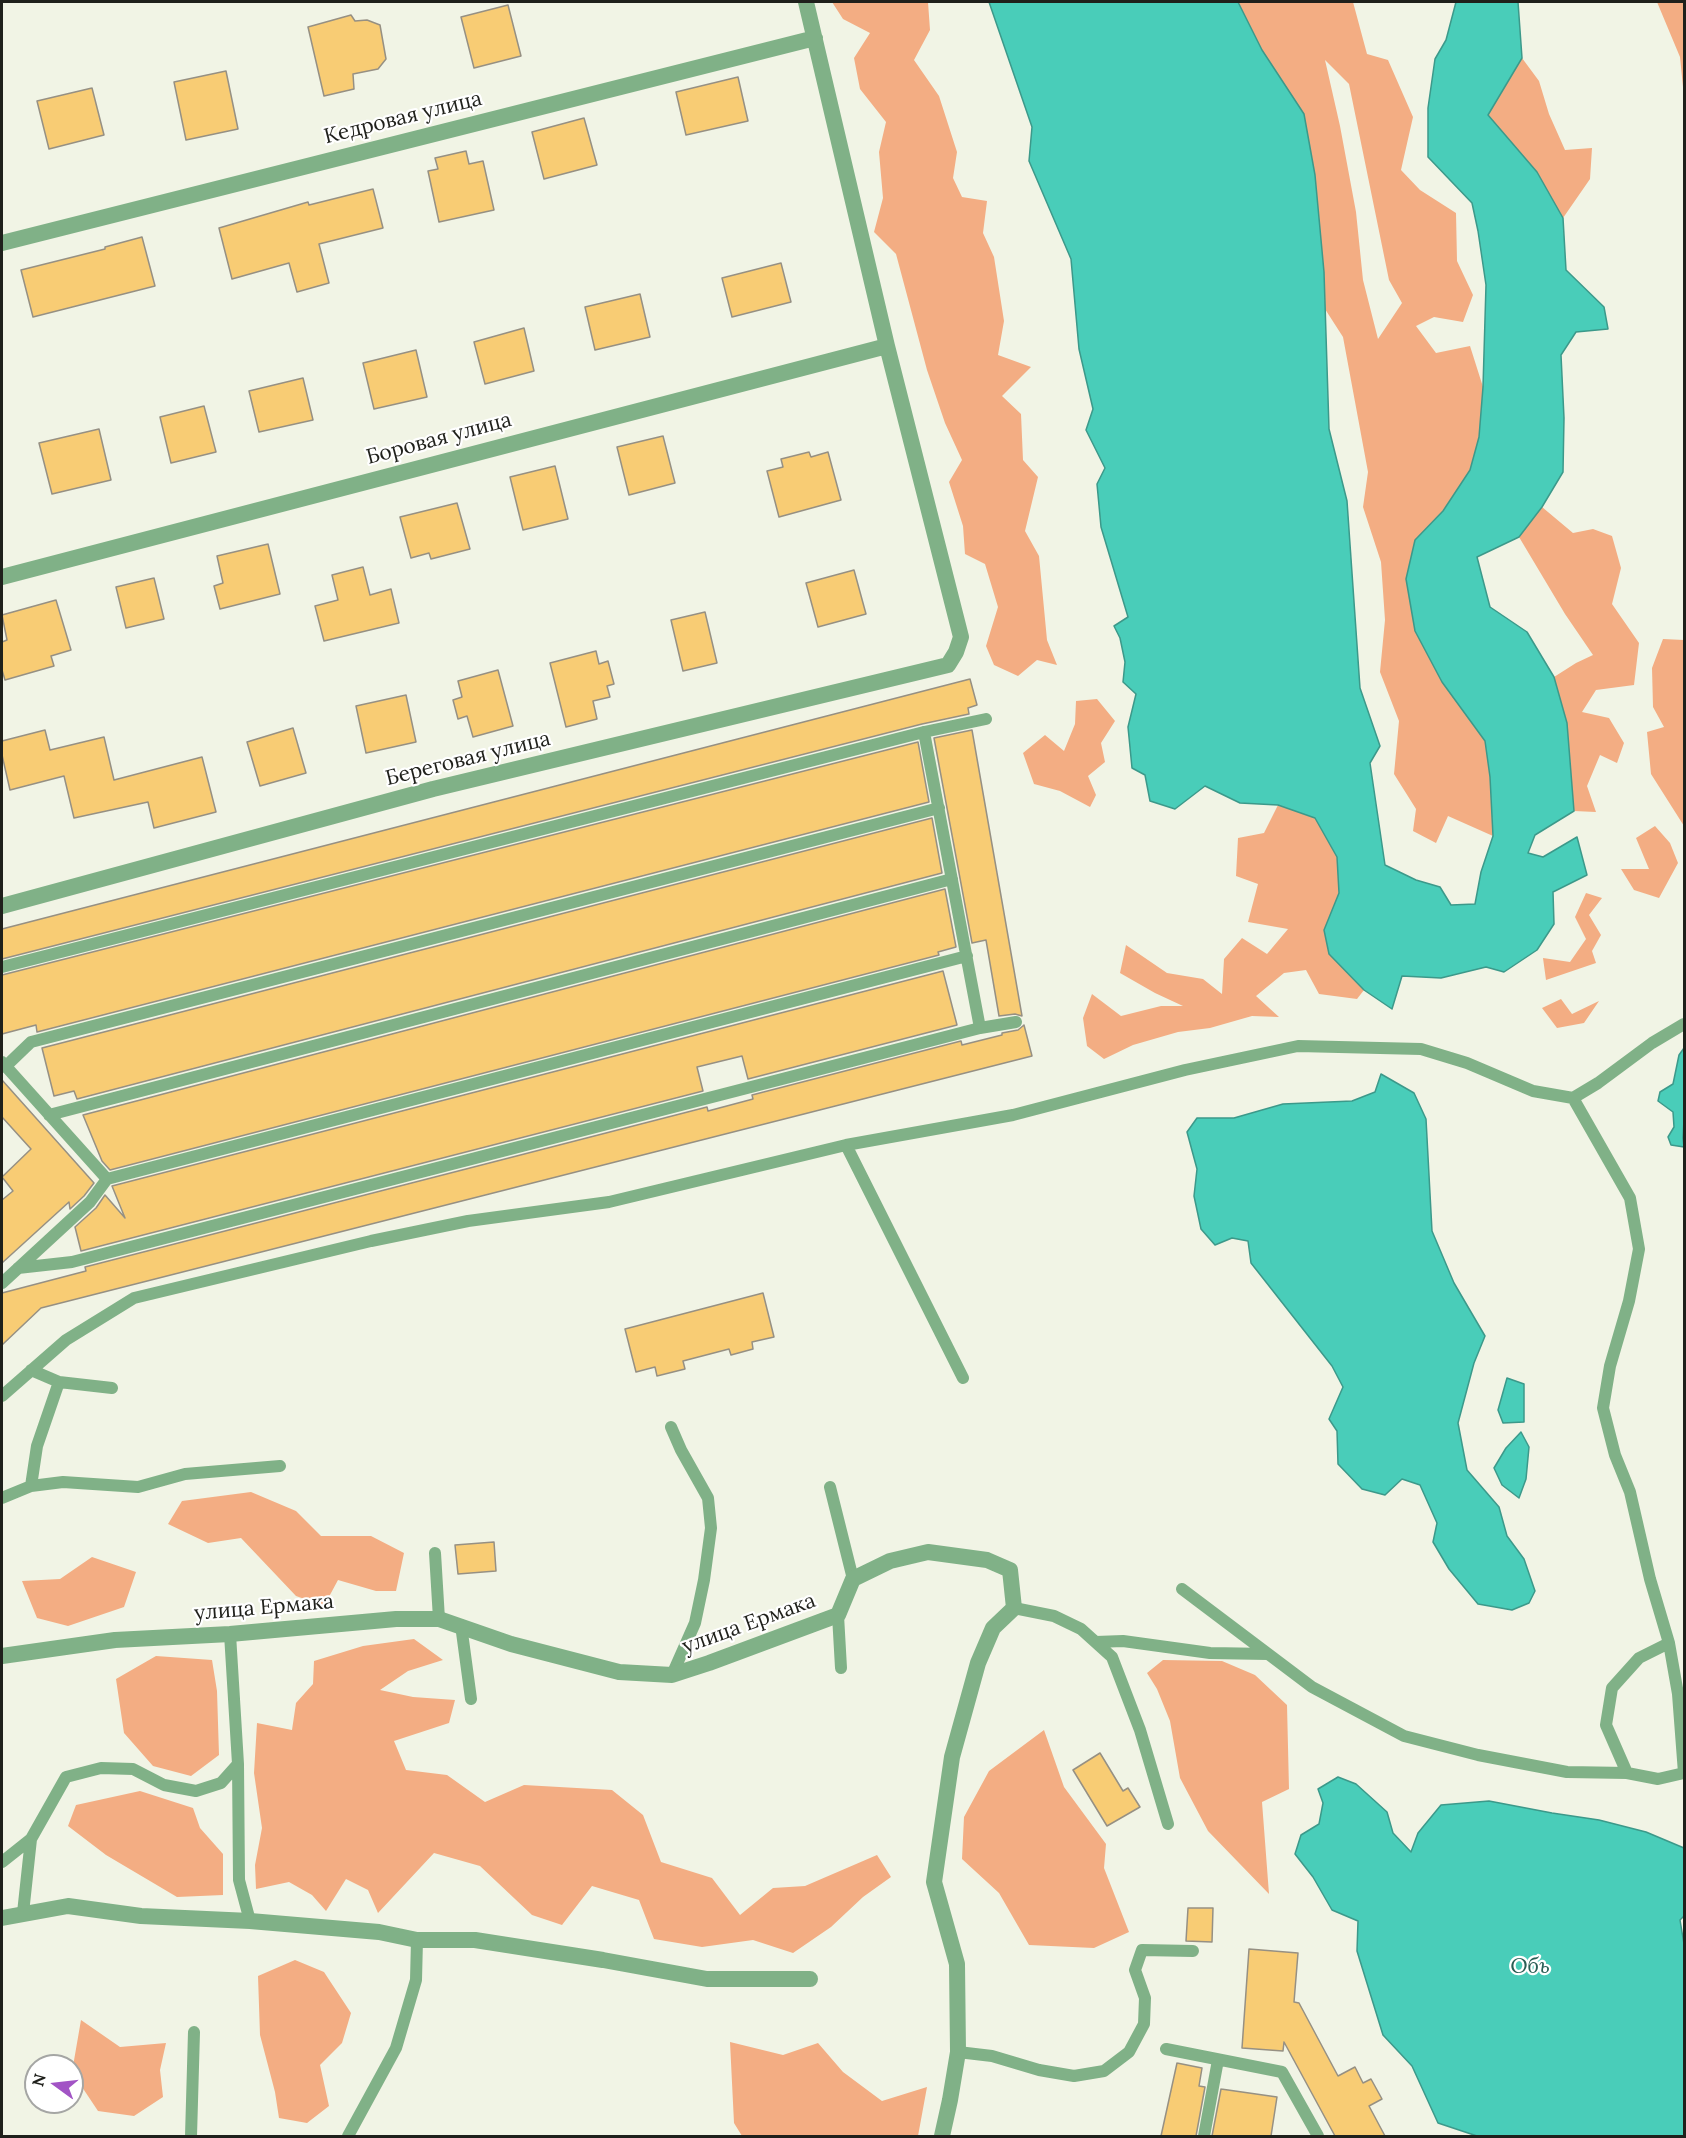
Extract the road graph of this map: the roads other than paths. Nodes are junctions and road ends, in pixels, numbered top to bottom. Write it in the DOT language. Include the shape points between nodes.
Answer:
graph roads {
  1 [pos="806,2"];
  2 [pos="815,38"];
  3 [pos="2,243"];
  4 [pos="887,346"];
  5 [pos="2,577"];
  6 [pos="986,719"];
  7 [pos="924,732"];
  8 [pos="939,808"];
  9 [pos="952,879"];
  10 [pos="2,906"];
  11 [pos="967,956"];
  12 [pos="2,967"];
  13 [pos="1017,1022"];
  14 [pos="1684,1024"];
  15 [pos="980,1028"];
  16 [pos="3,1065"];
  17 [pos="1573,1098"];
  18 [pos="49,1114"];
  19 [pos="846,1145"];
  20 [pos="107,1179"];
  21 [pos="18,1268"];
  22 [pos="2,1283"];
  23 [pos="31,1370"];
  24 [pos="963,1378"];
  25 [pos="59,1382"];
  26 [pos="112,1388"];
  27 [pos="2,1396"];
  28 [pos="671,1427"];
  29 [pos="280,1466"];
  30 [pos="31,1486"];
  31 [pos="830,1487"];
  32 [pos="2,1498"];
  33 [pos="435,1553"];
  34 [pos="853,1579"];
  35 [pos="1182,1589"];
  36 [pos="1014,1608"];
  37 [pos="838,1616"];
  38 [pos="439,1619"];
  39 [pos="461,1625"];
  40 [pos="230,1634"];
  41 [pos="1096,1642"];
  42 [pos="1669,1643"];
  43 [pos="1268,1654"];
  44 [pos="2,1656"];
  45 [pos="841,1668"];
  46 [pos="672,1675"];
  47 [pos="471,1699"];
  48 [pos="238,1764"];
  49 [pos="1627,1773"];
  50 [pos="1168,1824"];
  51 [pos="31,1839"];
  52 [pos="2,1862"];
  53 [pos="23,1913"];
  54 [pos="2,1918"];
  55 [pos="250,1921"];
  56 [pos="417,1940"];
  57 [pos="1193,1951"];
  58 [pos="810,1978"];
  59 [pos="194,2032"];
  60 [pos="1166,2049"];
  61 [pos="958,2052"];
  62 [pos="1218,2060"];
  63 [pos="191,2136"];
  64 [pos="348,2136"];
  65 [pos="942,2136"];
  66 [pos="1204,2136"];
  67 [pos="1318,2136"];
  1 -- 2 [label="street"];
  2 -- 3 [label="street, Кедровая улица"];
  2 -- 4 [label="street"];
  4 -- 5 [label="street, Боровая улица"];
  4 -- 10 [label="street, Береговая улица" via="962,637 948,665 433,789"];
  6 -- 7 [label="lane"];
  7 -- 8 [label="lane"];
  7 -- 12 [label="lane"];
  8 -- 9 [label="lane"];
  8 -- 16 [label="lane" via="31,1042"];
  9 -- 11 [label="lane"];
  9 -- 18 [label="lane"];
  11 -- 15 [label="lane"];
  11 -- 20 [label="lane"];
  13 -- 15 [label="lane"];
  14 -- 17 [label="lane"];
  15 -- 21 [label="lane" via="72,1262"];
  16 -- 18 [label="lane"];
  17 -- 19 [label="lane" via="1533,1091 1467,1063 1421,1049 1298,1046 1013,1114"];
  17 -- 42 [label="lane" via="1630,1198 1639,1249 1603,1408 1630,1492"];
  18 -- 20 [label="lane"];
  19 -- 23 [label="lane" via="609,1202 457,1223 372,1240 134,1298 66,1340"];
  19 -- 24 [label="lane"];
  20 -- 21 [label="lane" via="90,1202"];
  21 -- 22 [label="lane"];
  23 -- 25 [label="lane"];
  23 -- 27 [label="lane"];
  25 -- 26 [label="lane"];
  25 -- 30 [label="lane" via="37,1446"];
  28 -- 46 [label="lane" via="708,1498 711,1528 696,1623"];
  29 -- 30 [label="lane" via="185,1474 138,1487 63,1482"];
  30 -- 32 [label="lane"];
  31 -- 34 [label="lane"];
  33 -- 38 [label="lane"];
  34 -- 36 [label="street" via="890,1561 928,1552 987,1560 1010,1570"];
  34 -- 37 [label="street, улица Ермака"];
  35 -- 43 [label="lane"];
  36 -- 41 [label="lane" via="1054,1616 1082,1629"];
  36 -- 61 [label="street" via="993,1628 978,1663 952,1757 934,1882 957,1964"];
  37 -- 45 [label="lane"];
  37 -- 46 [label="street, улица Ермака"];
  38 -- 39 [label="street, улица Ермака"];
  38 -- 40 [label="street, улица Ермака" via="396,1619"];
  39 -- 46 [label="street, улица Ермака" via="511,1644 619,1672"];
  39 -- 47 [label="lane"];
  40 -- 44 [label="street, улица Ермака" via="115,1640"];
  40 -- 48 [label="lane"];
  41 -- 43 [label="lane" via="1123,1641 1210,1653"];
  41 -- 50 [label="lane" via="1112,1658 1140,1730"];
  42 -- 49 [label="lane" via="1639,1658 1612,1688 1606,1725"];
  42 -- 49 [label="lane" via="1678,1694 1684,1773 1658,1779"];
  43 -- 49 [label="lane" via="1312,1687 1404,1736 1567,1772"];
  48 -- 51 [label="lane" via="221,1783 196,1791 164,1785 133,1769 100,1768 66,1777"];
  48 -- 55 [label="lane" via="240,1880"];
  51 -- 52 [label="lane"];
  51 -- 53 [label="lane"];
  53 -- 54 [label="street"];
  53 -- 55 [label="street" via="68,1905 141,1916"];
  55 -- 56 [label="street" via="379,1932"];
  56 -- 58 [label="street" via="475,1940 707,1979"];
  56 -- 64 [label="lane" via="416,1980 396,2048"];
  57 -- 61 [label="lane" via="1142,1950 1135,1970 1145,1998 1143,2024 1129,2052 1104,2071 1074,2076"];
  59 -- 63 [label="lane"];
  60 -- 62 [label="lane"];
  61 -- 65 [label="street"];
  62 -- 66 [label="lane"];
  62 -- 67 [label="lane" via="1282,2072"];
}
